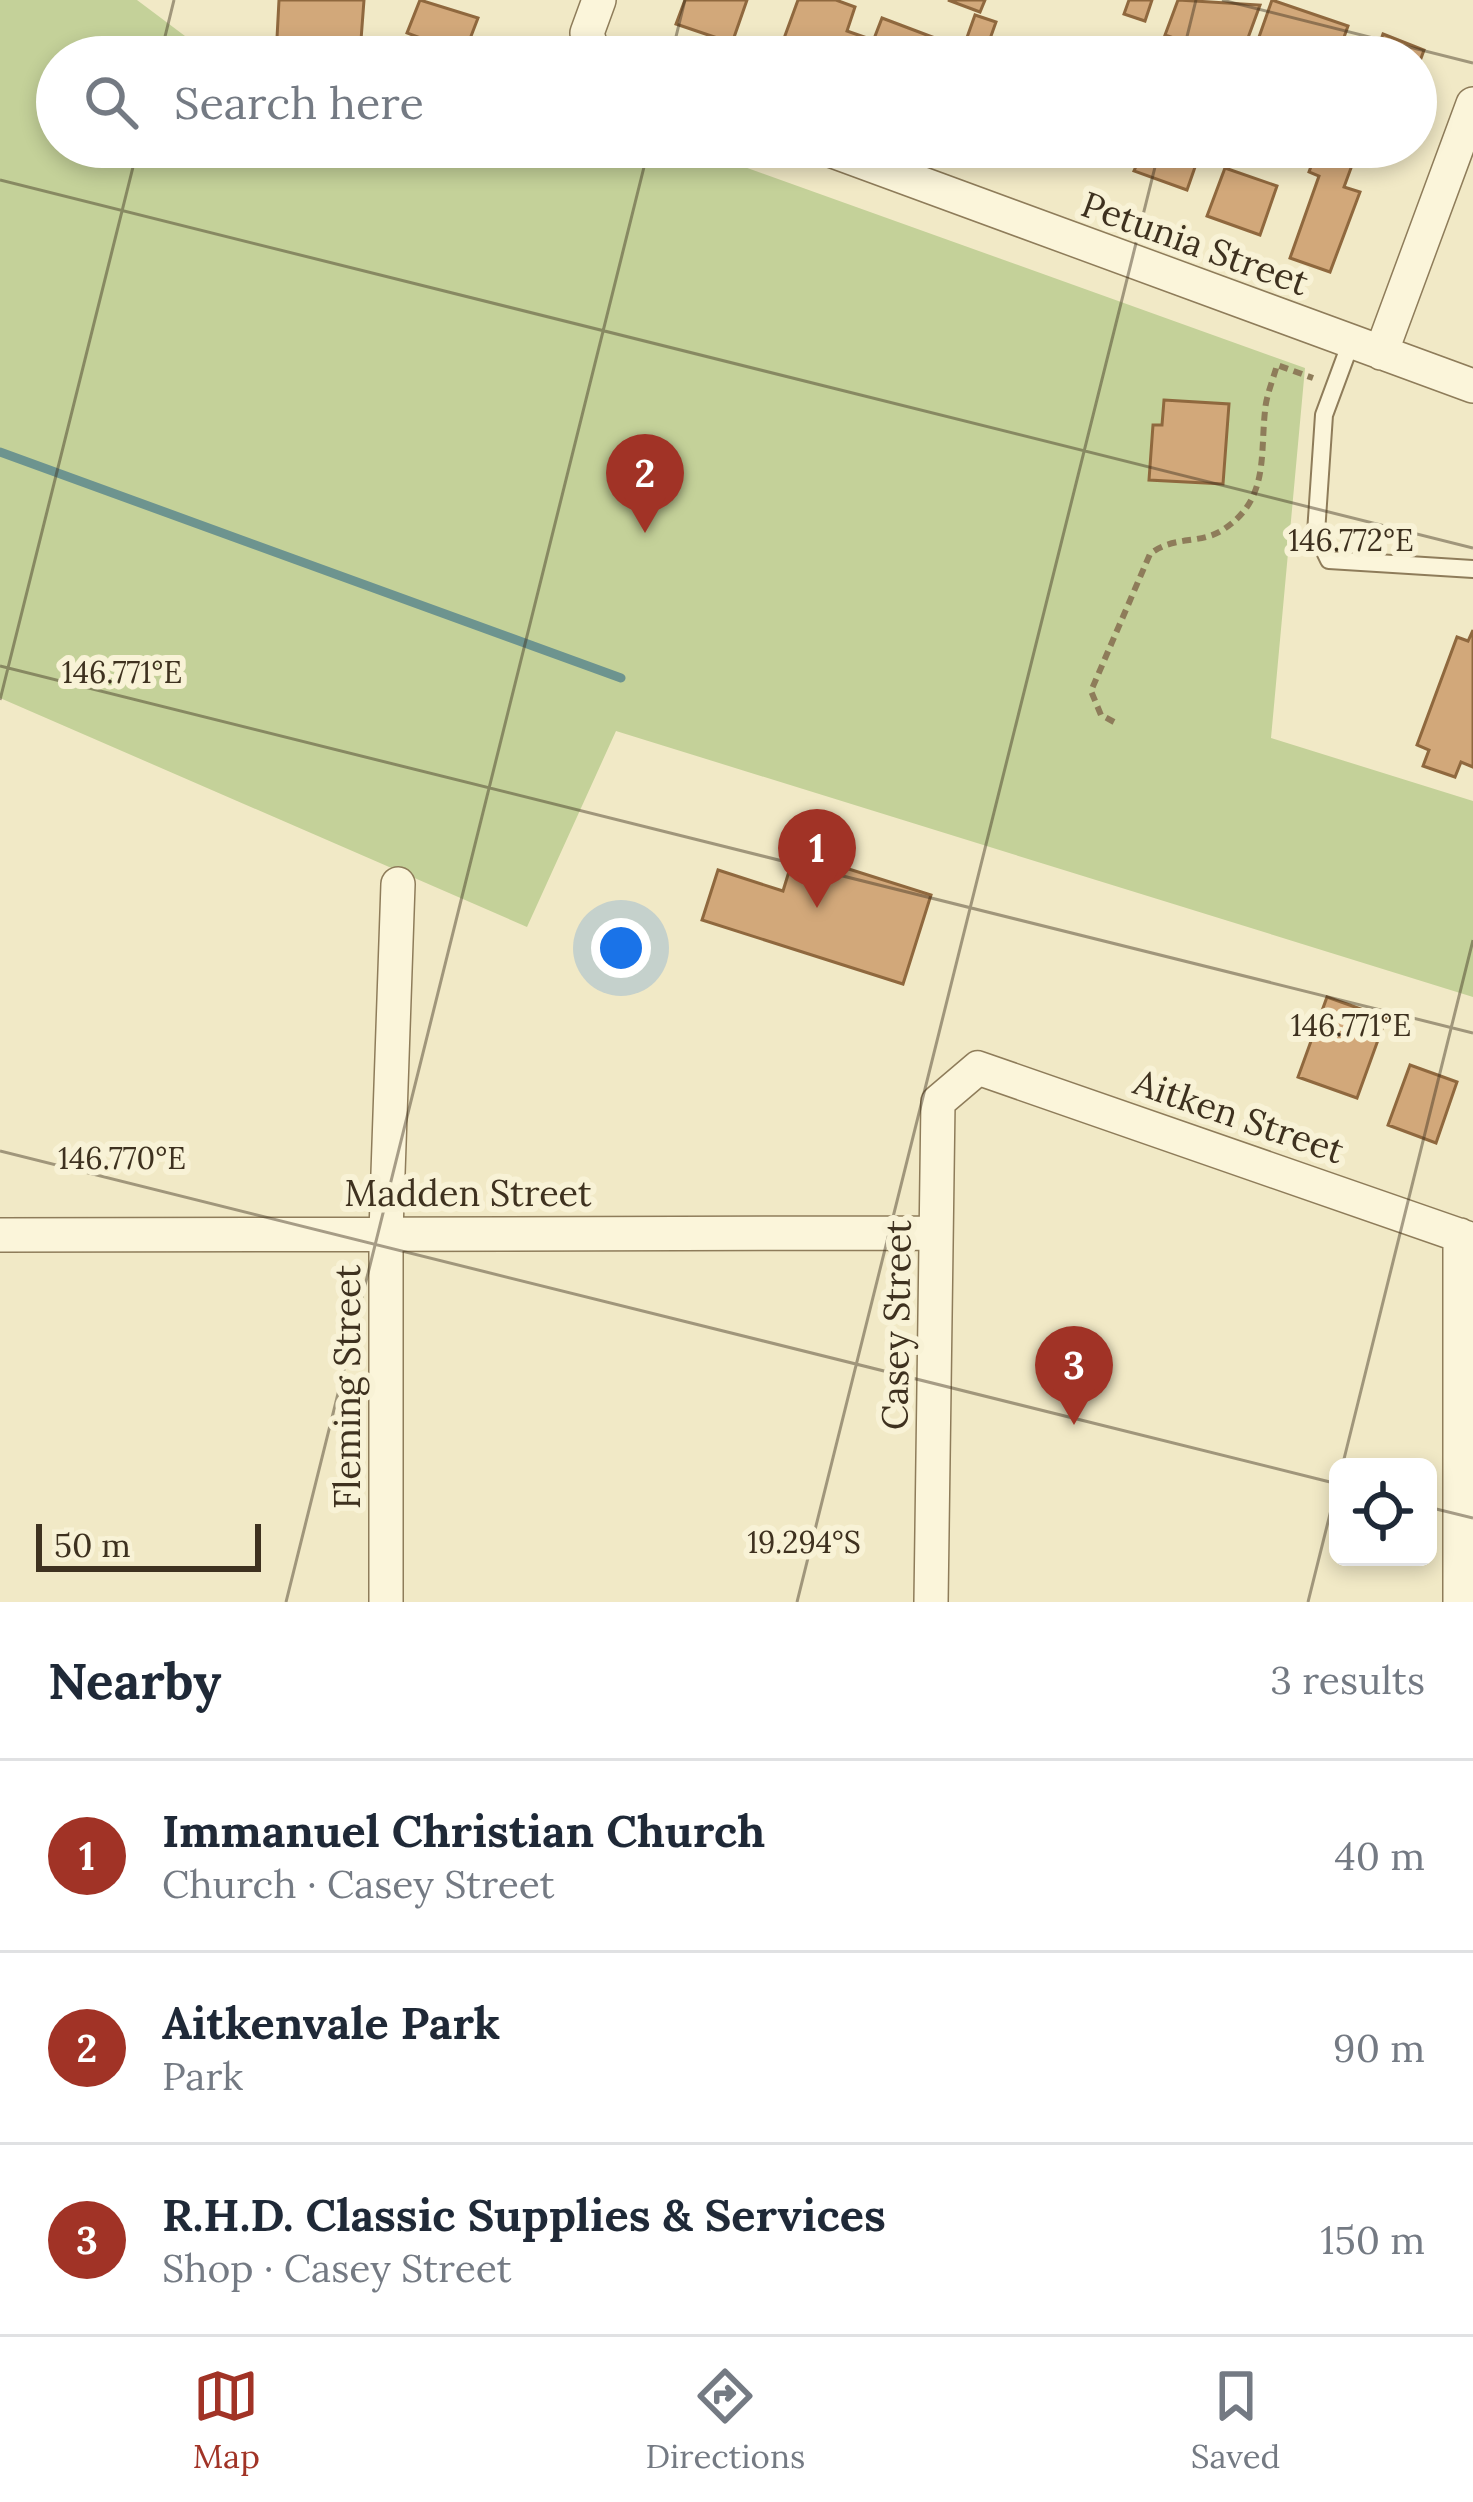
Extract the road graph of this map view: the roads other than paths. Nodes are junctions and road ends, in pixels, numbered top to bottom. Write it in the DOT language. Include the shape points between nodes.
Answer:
graph roads {
  1 [pos="599,0"];
  2 [pos="588,36"];
  3 [pos="1473,104"];
  4 [pos="879,168"];
  5 [pos="1366,347"];
  6 [pos="1473,386"];
  7 [pos="1473,569"];
  8 [pos="398,884"];
  9 [pos="978,1068"];
  10 [pos="386,1232"];
  11 [pos="936,1233"];
  12 [pos="0,1235"];
  13 [pos="1467,1237"];
  14 [pos="386,1602"];
  15 [pos="931,1602"];
  16 [pos="1460,1602"];
  1 -- 2 [label="street"];
  3 -- 5 [label="street"];
  4 -- 5 [label="street, Petunia Street"];
  5 -- 6 [label="street, Petunia Street"];
  5 -- 7 [label="lane" via="1334,385 1324,415 1321,550 1329,560"];
  8 -- 10 [label="street, Fleming Street"];
  9 -- 11 [label="street, Casey Street" via="938,1102"];
  9 -- 13 [label="street, Aitken Street"];
  10 -- 11 [label="street, Madden Street"];
  10 -- 12 [label="street, Madden Street"];
  10 -- 14 [label="street, Fleming Street"];
  11 -- 15 [label="street, Casey Street"];
  13 -- 16 [label="street"];
}
